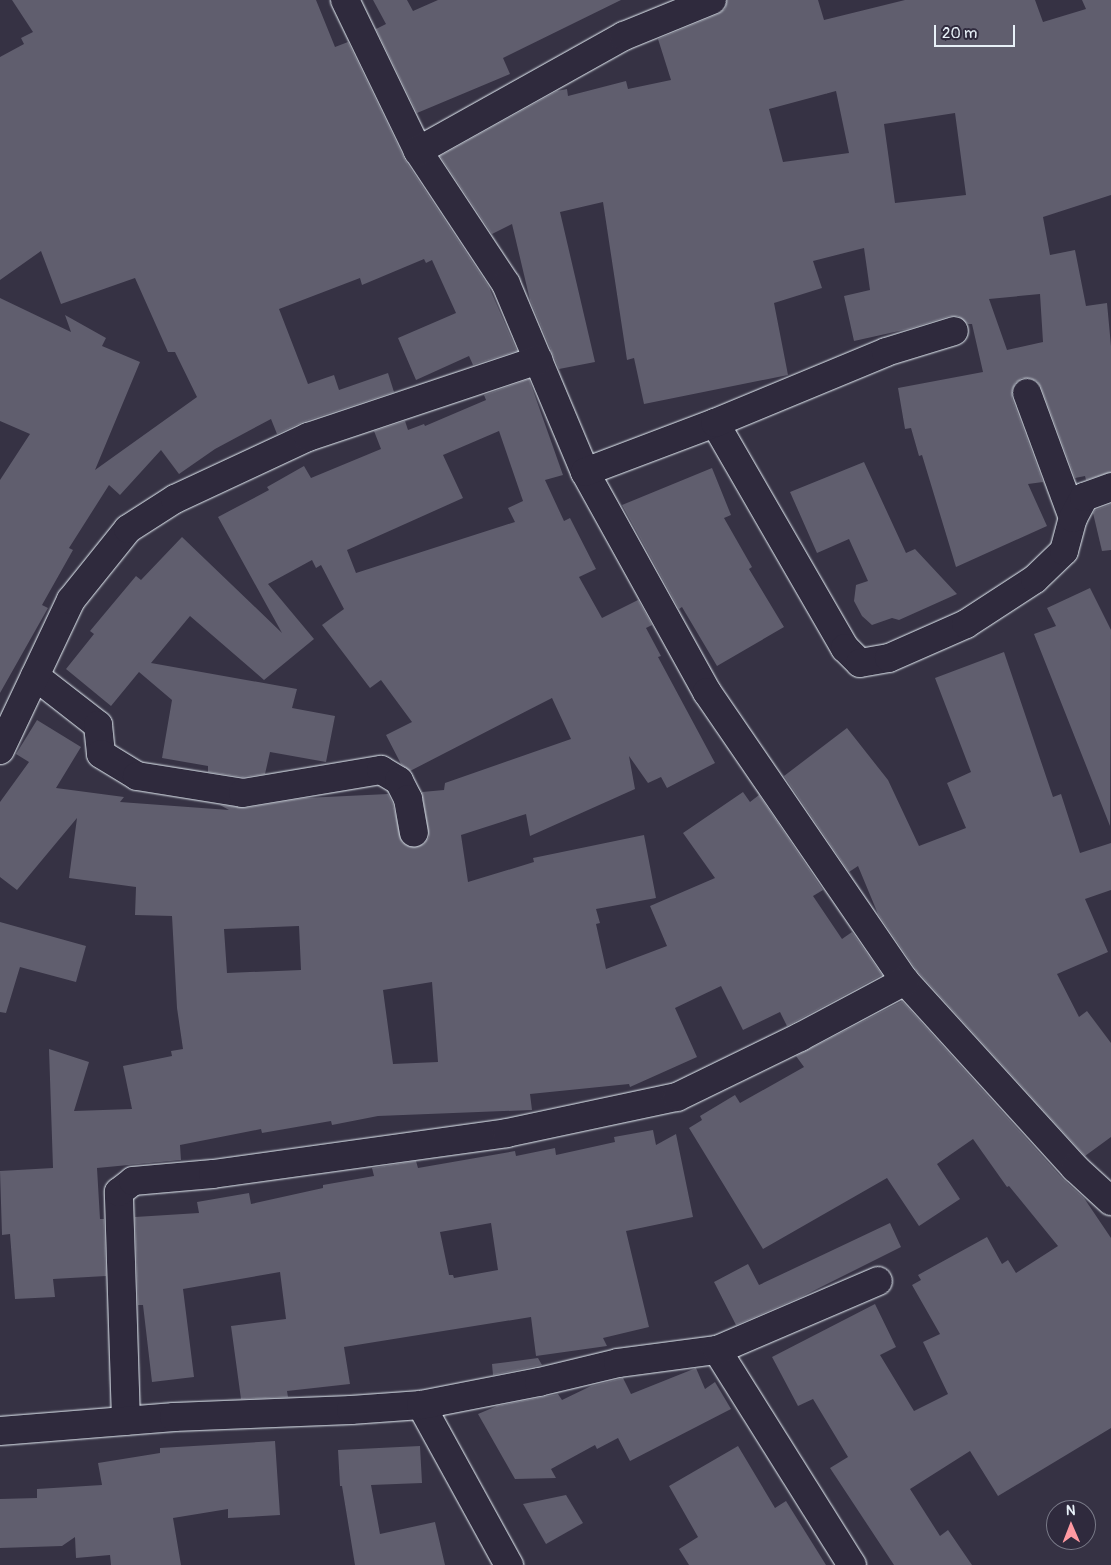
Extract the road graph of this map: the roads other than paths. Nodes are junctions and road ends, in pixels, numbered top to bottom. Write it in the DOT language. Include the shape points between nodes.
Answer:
graph roads {
  1 [pos="346,0"];
  2 [pos="712,0"];
  3 [pos="418,151"];
  4 [pos="954,331"];
  5 [pos="538,360"];
  6 [pos="1027,393"];
  7 [pos="715,423"];
  8 [pos="584,472"];
  9 [pos="1111,487"];
  10 [pos="1073,518"];
  11 [pos="35,676"];
  12 [pos="0,750"];
  13 [pos="414,832"];
  14 [pos="904,982"];
  15 [pos="1111,1201"];
  16 [pos="878,1281"];
  17 [pos="717,1350"];
  18 [pos="421,1405"];
  19 [pos="126,1421"];
  20 [pos="0,1431"];
  21 [pos="509,1565"];
  22 [pos="852,1565"];
  1 -- 3 [label="street"];
  2 -- 3 [label="street" via="624,36"];
  3 -- 5 [label="street" via="506,284"];
  4 -- 7 [label="street" via="886,352"];
  5 -- 8 [label="street"];
  5 -- 11 [label="street" via="308,437 168,504 128,529 71,600"];
  6 -- 10 [label="street"];
  7 -- 8 [label="street"];
  7 -- 10 [label="street" via="845,648 860,663 889,658 966,624 1035,579 1064,550"];
  8 -- 14 [label="street" via="707,692"];
  9 -- 10 [label="street" via="1084,497"];
  11 -- 12 [label="street"];
  11 -- 13 [label="street" via="98,725 101,754 137,776 243,793 381,770 399,781 408,799"];
  14 -- 15 [label="street" via="1075,1168"];
  14 -- 19 [label="street" via="677,1097 507,1133 213,1174 133,1181 119,1192"];
  16 -- 17 [label="street"];
  17 -- 18 [label="street" via="618,1363"];
  17 -- 22 [label="street"];
  18 -- 19 [label="street"];
  18 -- 21 [label="street"];
  19 -- 20 [label="street"];
}
